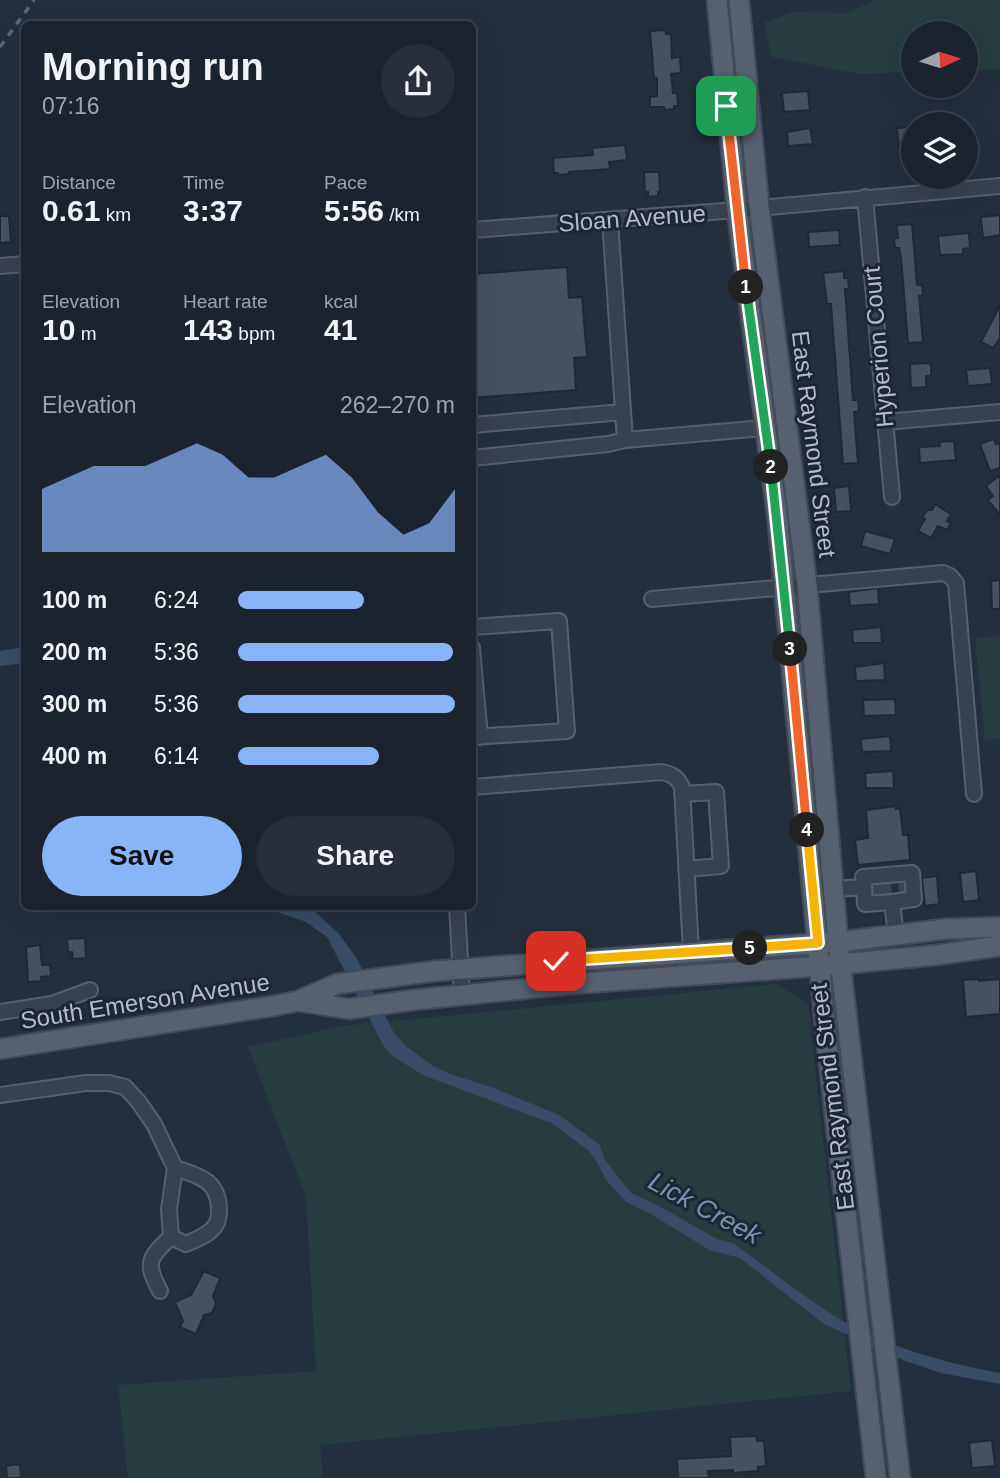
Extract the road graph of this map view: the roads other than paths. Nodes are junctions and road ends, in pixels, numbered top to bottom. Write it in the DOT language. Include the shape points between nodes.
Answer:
graph roads {
  1 [pos="717,0"];
  2 [pos="739,0"];
  3 [pos="1000,186"];
  4 [pos="865,197"];
  5 [pos="759,207"];
  6 [pos="737,211"];
  7 [pos="610,220"];
  8 [pos="476,230"];
  9 [pos="21,264"];
  10 [pos="0,266"];
  11 [pos="623,412"];
  12 [pos="1000,412"];
  13 [pos="885,422"];
  14 [pos="476,425"];
  15 [pos="765,428"];
  16 [pos="625,440"];
  17 [pos="476,457"];
  18 [pos="892,497"];
  19 [pos="807,584"];
  20 [pos="784,587"];
  21 [pos="652,598"];
  22 [pos="476,626"];
  23 [pos="476,737"];
  24 [pos="476,787"];
  25 [pos="682,794"];
  26 [pos="974,794"];
  27 [pos="686,869"];
  28 [pos="834,889"];
  29 [pos="457,910"];
  30 [pos="1000,927"];
  31 [pos="896,935"];
  32 [pos="838,942"];
  33 [pos="818,943"];
  34 [pos="1000,946"];
  35 [pos="691,952"];
  36 [pos="841,964"];
  37 [pos="820,966"];
  38 [pos="460,968"];
  39 [pos="90,990"];
  40 [pos="462,995"];
  41 [pos="298,1001"];
  42 [pos="0,1012"];
  43 [pos="0,1049"];
  44 [pos="0,1096"];
  45 [pos="175,1168"];
  46 [pos="171,1237"];
  47 [pos="160,1291"];
  48 [pos="876,1478"];
  49 [pos="900,1478"];
  1 -- 6 [label="main road, East Raymond Street"];
  2 -- 5 [label="main road, East Raymond Street"];
  3 -- 4 [label="street, Sloan Avenue"];
  4 -- 5 [label="street, Sloan Avenue"];
  4 -- 13 [label="street, Hyperion Court"];
  5 -- 6 [label="street, Sloan Avenue"];
  5 -- 19 [label="main road, East Raymond Street"];
  6 -- 7 [label="street, Sloan Avenue"];
  6 -- 15 [label="main road, East Raymond Street"];
  7 -- 8 [label="street, Sloan Avenue"];
  7 -- 11 [label="street"];
  9 -- 10 [label="street"];
  11 -- 14 [label="street"];
  11 -- 16 [label="street"];
  12 -- 13 [label="street"];
  13 -- 18 [label="street, Hyperion Court"];
  15 -- 16 [label="street"];
  15 -- 20 [label="main road, East Raymond Street"];
  16 -- 17 [label="street"];
  19 -- 20 [label="street"];
  19 -- 26 [label="street" via="943,573 952,577"];
  19 -- 28 [label="main road, East Raymond Street"];
  20 -- 21 [label="street"];
  20 -- 33 [label="main road, East Raymond Street"];
  22 -- 23 [label="street" via="559,621 567,731"];
  24 -- 25 [label="street" via="661,772 678,780"];
  25 -- 27 [label="street"];
  25 -- 27 [label="street" via="716,792 721,866"];
  27 -- 35 [label="street"];
  28 -- 31 [label="street" via="888,889"];
  28 -- 32 [label="main road, East Raymond Street"];
  29 -- 38 [label="street"];
  30 -- 31 [label="main road, South Emerson Avenue"];
  31 -- 32 [label="main road, South Emerson Avenue"];
  32 -- 33 [label="main road, South Emerson Avenue"];
  32 -- 36 [label="main road, East Raymond Street"];
  33 -- 35 [label="main road, South Emerson Avenue"];
  33 -- 37 [label="main road, East Raymond Street"];
  34 -- 36 [label="main road, South Emerson Avenue"];
  35 -- 38 [label="main road, South Emerson Avenue"];
  36 -- 37 [label="main road, South Emerson Avenue"];
  36 -- 49 [label="main road, East Raymond Street"];
  37 -- 40 [label="main road, South Emerson Avenue"];
  37 -- 48 [label="main road, East Raymond Street"];
  38 -- 40 [label="street"];
  38 -- 41 [label="main road, South Emerson Avenue" via="337,984"];
  39 -- 42 [label="street" via="52,1004"];
  40 -- 41 [label="main road, South Emerson Avenue" via="349,1009"];
  41 -- 43 [label="main road, South Emerson Avenue"];
  44 -- 45 [label="street" via="86,1083 125,1087 154,1124"];
  45 -- 46 [label="street" via="169,1209"];
  45 -- 46 [label="street" via="213,1186 219,1196 219,1216 215,1226 186,1244"];
  46 -- 47 [label="street" via="150,1265"];
}
